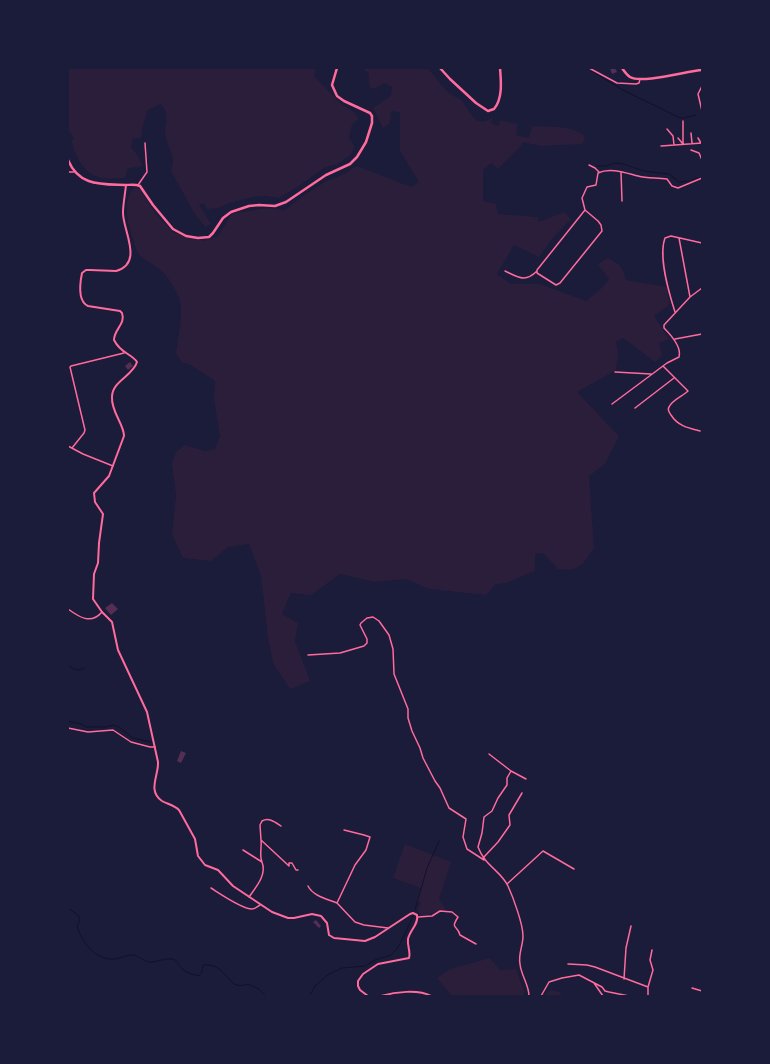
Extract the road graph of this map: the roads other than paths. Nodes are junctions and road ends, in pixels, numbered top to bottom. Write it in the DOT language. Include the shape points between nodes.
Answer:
graph roads {
  1 [pos="337,68"];
  2 [pos="440,68"];
  3 [pos="500,68"];
  4 [pos="589,68"];
  5 [pos="622,68"];
  6 [pos="702,70"];
  7 [pos="640,79"];
  8 [pos="702,86"];
  9 [pos="702,111"];
  10 [pos="683,121"];
  11 [pos="667,129"];
  12 [pos="691,132"];
  13 [pos="678,138"];
  14 [pos="698,138"];
  15 [pos="145,143"];
  16 [pos="692,143"];
  17 [pos="701,143"];
  18 [pos="683,144"];
  19 [pos="674,145"];
  20 [pos="661,146"];
  21 [pos="691,150"];
  22 [pos="68,160"];
  23 [pos="702,160"];
  24 [pos="589,165"];
  25 [pos="68,172"];
  26 [pos="74,172"];
  27 [pos="599,172"];
  28 [pos="621,172"];
  29 [pos="702,178"];
  30 [pos="126,185"];
  31 [pos="138,185"];
  32 [pos="622,201"];
  33 [pos="585,210"];
  34 [pos="679,238"];
  35 [pos="702,243"];
  36 [pos="537,271"];
  37 [pos="504,272"];
  38 [pos="702,288"];
  39 [pos="690,296"];
  40 [pos="675,312"];
  41 [pos="702,334"];
  42 [pos="675,339"];
  43 [pos="124,353"];
  44 [pos="663,366"];
  45 [pos="615,372"];
  46 [pos="652,374"];
  47 [pos="674,378"];
  48 [pos="612,404"];
  49 [pos="635,408"];
  50 [pos="700,431"];
  51 [pos="68,446"];
  52 [pos="72,448"];
  53 [pos="113,466"];
  54 [pos="68,609"];
  55 [pos="102,612"];
  56 [pos="308,655"];
  57 [pos="68,728"];
  58 [pos="155,747"];
  59 [pos="489,754"];
  60 [pos="511,770"];
  61 [pos="526,779"];
  62 [pos="522,793"];
  63 [pos="282,826"];
  64 [pos="344,830"];
  65 [pos="261,840"];
  66 [pos="243,850"];
  67 [pos="483,858"];
  68 [pos="484,860"];
  69 [pos="262,862"];
  70 [pos="574,868"];
  71 [pos="298,870"];
  72 [pos="507,884"];
  73 [pos="308,886"];
  74 [pos="210,888"];
  75 [pos="249,897"];
  76 [pos="260,904"];
  77 [pos="338,904"];
  78 [pos="418,918"];
  79 [pos="631,926"];
  80 [pos="388,928"];
  81 [pos="476,944"];
  82 [pos="652,950"];
  83 [pos="568,964"];
  84 [pos="624,979"];
  85 [pos="594,983"];
  86 [pos="648,986"];
  87 [pos="692,988"];
  88 [pos="702,991"];
  89 [pos="368,996"];
  90 [pos="381,996"];
  91 [pos="431,996"];
  92 [pos="529,996"];
  93 [pos="541,996"];
  94 [pos="603,996"];
  95 [pos="629,996"];
  96 [pos="648,996"];
  1 -- 31 [label="main road" via="332,85 337,96 368,111 372,116 366,142 358,157 350,164 326,175 286,202 231,212 223,218 209,237 198,238 186,236 173,229 152,205 143,188"];
  2 -- 3 [label="main road" via="476,103 488,111 498,104 501,91"];
  4 -- 7 [label="street" via="618,84 636,84"];
  5 -- 7 [label="main road" via="630,78"];
  6 -- 7 [label="main road"];
  8 -- 9 [label="street" via="698,94"];
  10 -- 18 [label="street"];
  11 -- 19 [label="street" via="673,136"];
  12 -- 16 [label="street"];
  13 -- 18 [label="street"];
  14 -- 17 [label="street"];
  15 -- 31 [label="street" via="146,172"];
  16 -- 17 [label="street"];
  16 -- 18 [label="street"];
  18 -- 19 [label="street"];
  19 -- 20 [label="street"];
  21 -- 23 [label="street" via="699,153"];
  22 -- 26 [label="main road"];
  24 -- 27 [label="street"];
  25 -- 26 [label="street"];
  26 -- 30 [label="main road" via="84,180"];
  27 -- 28 [label="street"];
  27 -- 33 [label="street" via="596,185 587,187 583,194"];
  28 -- 29 [label="street" via="640,177 667,179 672,186 678,188"];
  28 -- 32 [label="street"];
  30 -- 31 [label="main road"];
  30 -- 43 [label="main road" via="123,215 131,247 127,262 116,271 86,270 82,273 81,280 81,299 84,304 122,313 123,322 114,340"];
  33 -- 36 [label="street"];
  33 -- 36 [label="street" via="601,225 602,231 596,240 558,284 541,276"];
  34 -- 35 [label="street"];
  34 -- 39 [label="street"];
  34 -- 40 [label="street" via="668,236 663,242 665,271"];
  36 -- 37 [label="street" via="526,279"];
  38 -- 39 [label="street"];
  39 -- 40 [label="street"];
  40 -- 42 [label="street" via="664,328"];
  41 -- 42 [label="street"];
  42 -- 44 [label="street" via="679,356"];
  43 -- 52 [label="street" via="71,366 85,430"];
  43 -- 53 [label="main road" via="137,362 112,392 114,409 124,434"];
  44 -- 46 [label="street"];
  44 -- 47 [label="street"];
  45 -- 46 [label="street"];
  46 -- 48 [label="street"];
  47 -- 49 [label="street"];
  47 -- 50 [label="street" via="688,391 669,405 669,413 674,421 684,427"];
  51 -- 52 [label="street"];
  52 -- 53 [label="street"];
  53 -- 55 [label="main road" via="109,476 96,489 94,495 95,502 103,514 93,599"];
  54 -- 55 [label="street" via="83,619 94,618"];
  55 -- 58 [label="main road" via="112,622 118,650 147,712"];
  56 -- 68 [label="street" via="340,653 364,646 367,639 361,623 370,617 379,621 392,642 394,674 423,758 449,808 466,819 463,837 467,849"];
  57 -- 58 [label="street" via="88,732 114,730 131,742"];
  58 -- 75 [label="main road" via="158,765 154,788 157,796 175,806 182,814 195,839 198,856 202,862 218,870 229,883"];
  59 -- 60 [label="street"];
  60 -- 61 [label="street"];
  60 -- 67 [label="street" via="492,811 484,817 478,843"];
  62 -- 67 [label="street" via="509,815 510,825"];
  63 -- 65 [label="street" via="267,819 262,821"];
  64 -- 77 [label="street" via="370,837"];
  65 -- 69 [label="street"];
  65 -- 71 [label="street" via="289,866 289,863 292,863"];
  66 -- 69 [label="street"];
  67 -- 68 [label="street"];
  68 -- 72 [label="street"];
  69 -- 75 [label="street" via="263,873"];
  70 -- 72 [label="street" via="543,851"];
  72 -- 92 [label="street" via="523,936 519,956"];
  73 -- 77 [label="street" via="315,894"];
  74 -- 76 [label="street" via="249,908 255,908"];
  75 -- 76 [label="main road"];
  76 -- 80 [label="main road" via="288,918 319,915 328,925 328,934 334,938 365,941"];
  77 -- 80 [label="street" via="355,922"];
  78 -- 80 [label="main road" via="412,913"];
  78 -- 81 [label="street" via="440,912 454,913 458,916 454,927 460,935"];
  78 -- 89 [label="main road" via="408,939 409,958 378,964 359,978 358,987"];
  79 -- 84 [label="street" via="626,948"];
  82 -- 86 [label="street" via="650,960 653,970"];
  83 -- 84 [label="street" via="587,964"];
  84 -- 86 [label="street"];
  85 -- 93 [label="street" via="579,975 562,978 549,982"];
  85 -- 94 [label="street"];
  85 -- 95 [label="street" via="609,992"];
  86 -- 96 [label="street"];
  87 -- 88 [label="street"];
  90 -- 91 [label="main road" via="396,992"];
}
